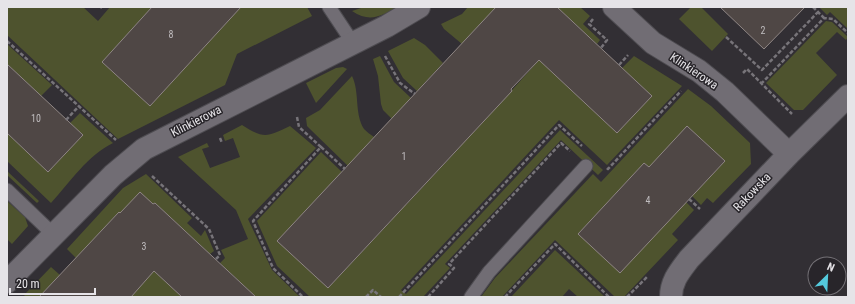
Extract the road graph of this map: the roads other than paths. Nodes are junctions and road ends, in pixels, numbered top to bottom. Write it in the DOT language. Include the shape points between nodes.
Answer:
graph roads {
  1 [pos="329,7"];
  2 [pos="419,7"];
  3 [pos="605,12"];
  4 [pos="352,43"];
  5 [pos="848,96"];
  6 [pos="789,154"];
  7 [pos="586,166"];
  8 [pos="7,190"];
  9 [pos="54,235"];
  10 [pos="7,282"];
  11 [pos="471,297"];
  12 [pos="671,297"];
  1 -- 4 [label="lane"];
  2 -- 4 [label="street, Klinkierowa"];
  3 -- 6 [label="street, Klinkierowa" via="699,71 725,92"];
  4 -- 9 [label="street, Klinkierowa" via="144,149 113,175"];
  5 -- 6 [label="street, Rakowska"];
  6 -- 12 [label="street, Rakowska" via="689,259 677,274 671,288"];
  7 -- 11 [label="lane" via="489,272"];
  8 -- 9 [label="lane"];
  9 -- 10 [label="street, Klinkierowa"];
}
